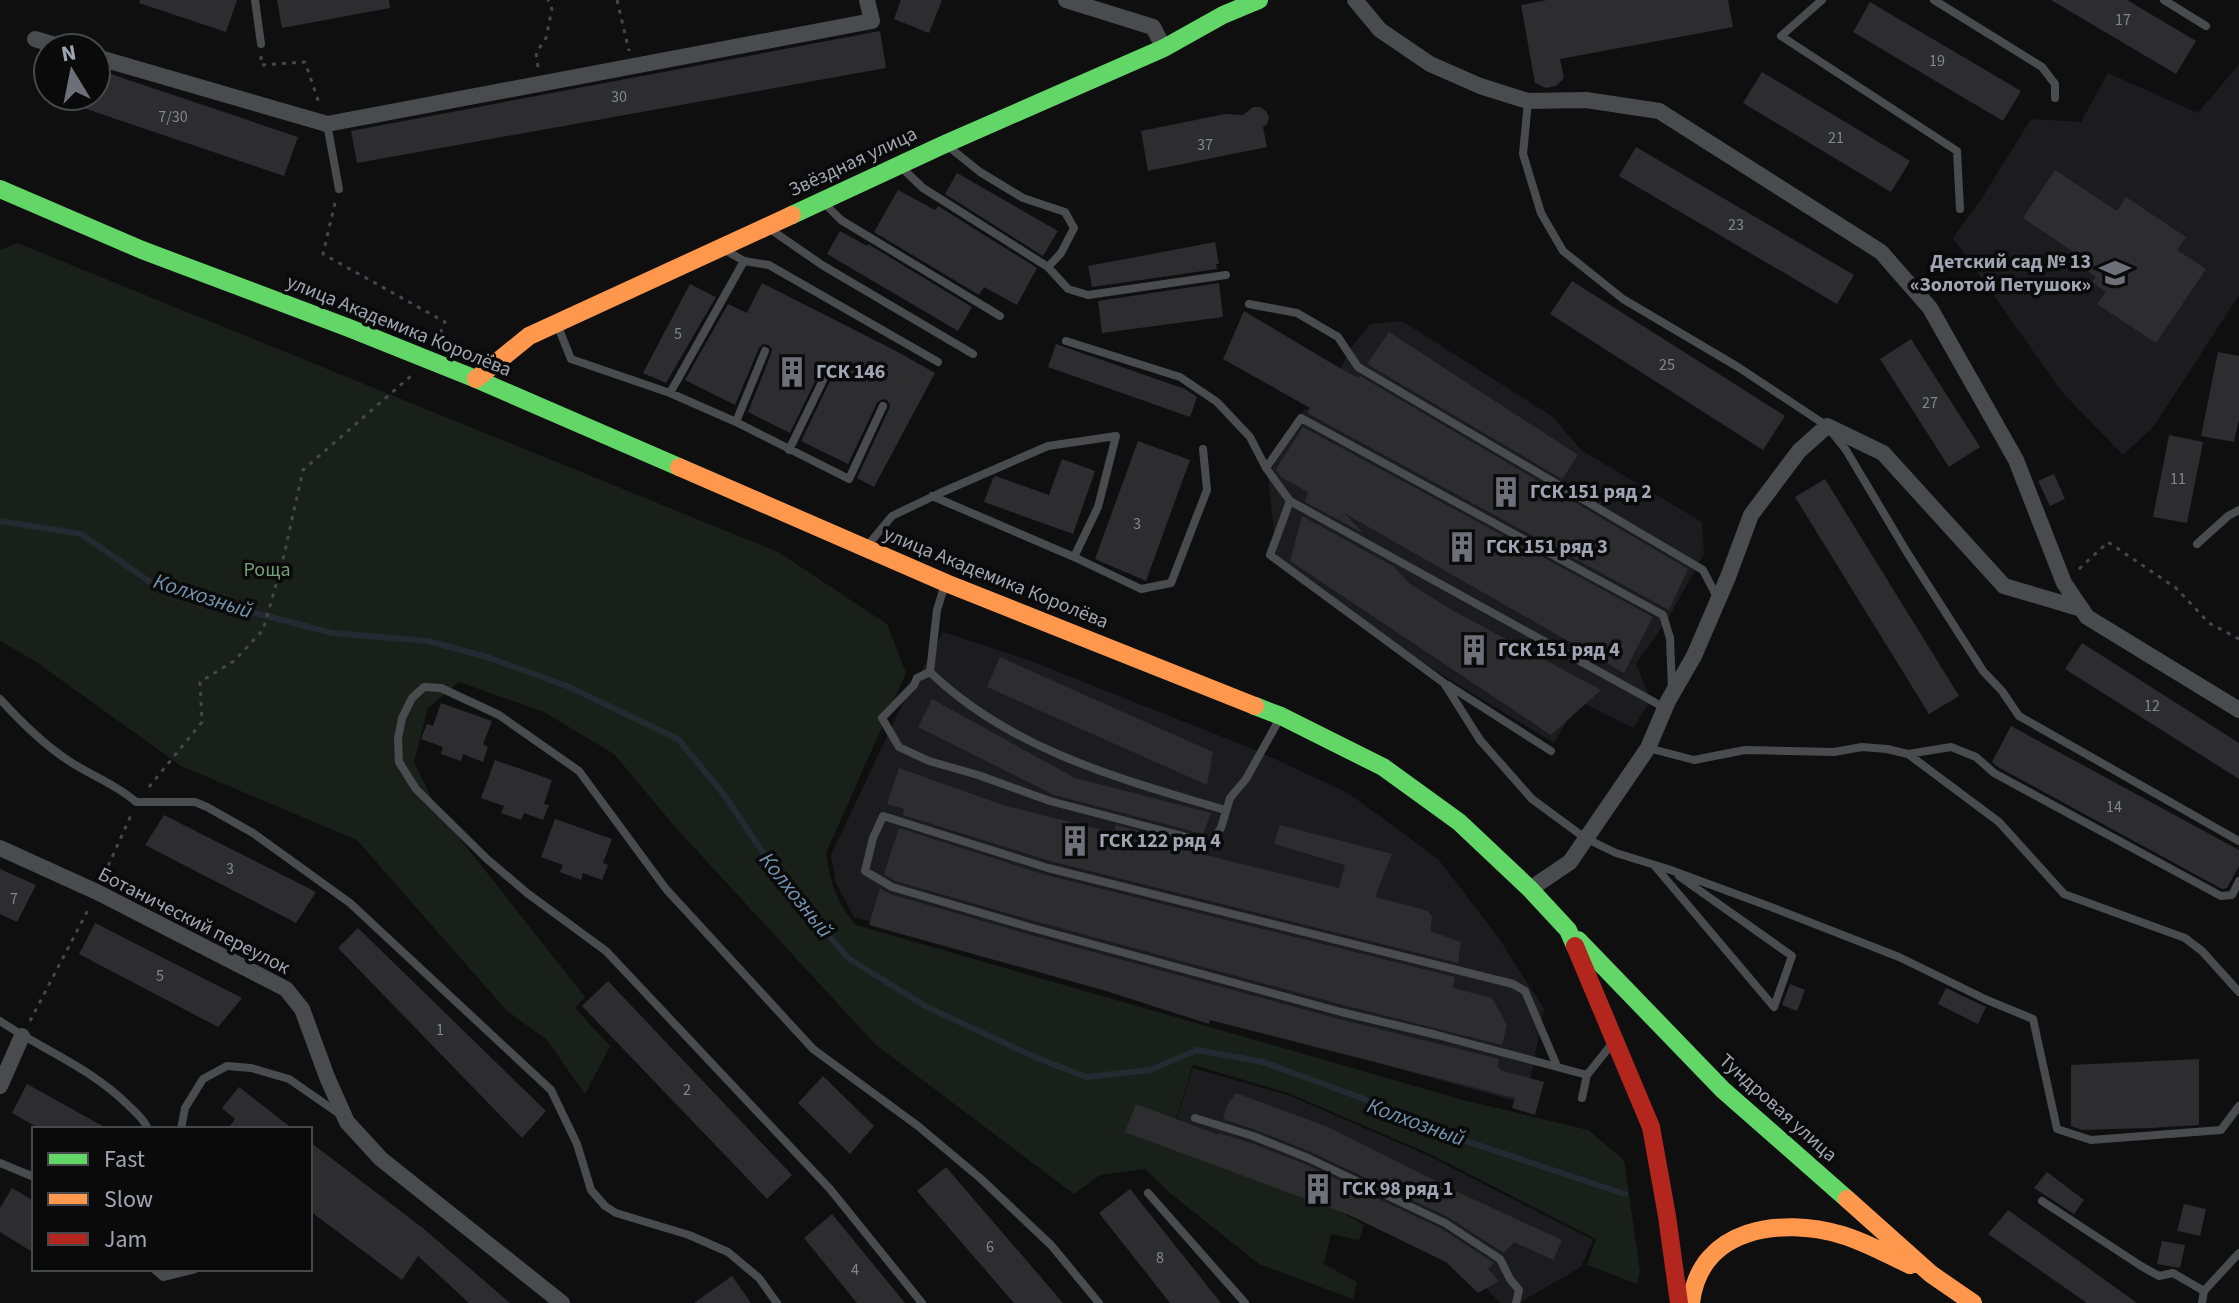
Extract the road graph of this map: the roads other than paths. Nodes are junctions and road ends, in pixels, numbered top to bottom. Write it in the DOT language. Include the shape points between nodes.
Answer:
graph roads {
  1 [pos="255,0"];
  2 [pos="867,0"];
  3 [pos="1066,0"];
  4 [pos="1259,0"];
  5 [pos="1355,0"];
  6 [pos="1822,0"];
  7 [pos="1934,0"];
  8 [pos="2164,0"];
  9 [pos="1220,8"];
  10 [pos="2206,26"];
  11 [pos="261,44"];
  12 [pos="1164,48"];
  13 [pos="112,62"];
  14 [pos="2055,98"];
  15 [pos="1528,101"];
  16 [pos="327,124"];
  17 [pos="945,144"];
  18 [pos="899,165"];
  19 [pos="0,189"];
  20 [pos="339,189"];
  21 [pos="822,201"];
  22 [pos="1960,209"];
  23 [pos="766,227"];
  24 [pos="721,247"];
  25 [pos="744,261"];
  26 [pos="1048,267"];
  27 [pos="1226,275"];
  28 [pos="1249,304"];
  29 [pos="1000,316"];
  30 [pos="556,324"];
  31 [pos="1066,341"];
  32 [pos="765,351"];
  33 [pos="973,354"];
  34 [pos="938,362"];
  35 [pos="827,372"];
  36 [pos="476,379"];
  37 [pos="670,393"];
  38 [pos="883,406"];
  39 [pos="736,422"];
  40 [pos="1827,426"];
  41 [pos="1203,449"];
  42 [pos="789,450"];
  43 [pos="1266,468"];
  44 [pos="932,496"];
  45 [pos="1290,501"];
  46 [pos="2239,510"];
  47 [pos="2197,544"];
  48 [pos="865,548"];
  49 [pos="1074,557"];
  50 [pos="946,583"];
  51 [pos="1719,600"];
  52 [pos="2082,609"];
  53 [pos="930,672"];
  54 [pos="1444,683"];
  55 [pos="0,699"];
  56 [pos="1669,701"];
  57 [pos="2239,710"];
  58 [pos="1281,716"];
  59 [pos="1648,748"];
  60 [pos="1551,751"];
  61 [pos="1908,754"];
  62 [pos="1225,810"];
  63 [pos="1585,838"];
  64 [pos="2239,841"];
  65 [pos="0,848"];
  66 [pos="1654,864"];
  67 [pos="1668,869"];
  68 [pos="2239,881"];
  69 [pos="1530,889"];
  70 [pos="1568,930"];
  71 [pos="2239,992"];
  72 [pos="0,1021"];
  73 [pos="22,1036"];
  74 [pos="1614,1041"];
  75 [pos="1557,1066"];
  76 [pos="1587,1075"];
  77 [pos="0,1086"];
  78 [pos="1582,1098"];
  79 [pos="2239,1106"];
  80 [pos="345,1118"];
  81 [pos="1195,1118"];
  82 [pos="147,1127"];
  83 [pos="181,1127"];
  84 [pos="0,1163"];
  85 [pos="32,1176"];
  86 [pos="1148,1193"];
  87 [pos="2042,1201"];
  88 [pos="2239,1253"];
  89 [pos="156,1271"];
  90 [pos="187,1271"];
  91 [pos="1931,1274"];
  92 [pos="2204,1291"];
  93 [pos="562,1303"];
  94 [pos="777,1303"];
  95 [pos="922,1303"];
  96 [pos="1099,1303"];
  97 [pos="1245,1303"];
  98 [pos="1516,1303"];
  99 [pos="1679,1303"];
  100 [pos="1691,1303"];
  101 [pos="1973,1303"];
  102 [pos="2202,1303"];
  1 -- 11 [label="lane"];
  2 -- 16 [label="street" via="872,21"];
  3 -- 12 [label="street" via="1153,27"];
  4 -- 9 [label="main road, Звёздная улица"];
  5 -- 15 [label="street" via="1380,30 1430,64"];
  6 -- 22 [label="lane" via="1781,36 1957,151"];
  7 -- 14 [label="lane" via="2042,67 2055,84"];
  8 -- 10 [label="lane"];
  9 -- 12 [label="main road, Звёздная улица"];
  12 -- 17 [label="main road, Звёздная улица"];
  13 -- 16 [label="street"];
  15 -- 40 [label="lane" via="1523,154 1541,213 1563,251 1623,299"];
  15 -- 52 [label="street" via="1586,100 1659,111 1881,252 1930,308 2016,460 2064,583"];
  16 -- 20 [label="lane"];
  17 -- 18 [label="main road, Звёздная улица"];
  17 -- 26 [label="lane" via="1023,198 1065,212 1074,228"];
  18 -- 21 [label="main road, Звёздная улица"];
  18 -- 26 [label="lane" via="923,188"];
  19 -- 36 [label="main road, улица Академика Королёва" via="142,250"];
  21 -- 23 [label="main road, Звёздная улица"];
  21 -- 29 [label="lane" via="841,220"];
  23 -- 24 [label="main road, Звёздная улица"];
  23 -- 33 [label="lane"];
  24 -- 25 [label="lane"];
  24 -- 30 [label="main road, Звёздная улица"];
  25 -- 34 [label="lane" via="769,265"];
  25 -- 37 [label="lane"];
  26 -- 27 [label="lane" via="1068,289 1088,295"];
  28 -- 51 [label="lane" via="1297,313 1338,337 1358,367 1703,570"];
  30 -- 36 [label="main road, Звёздная улица" via="529,336"];
  30 -- 37 [label="lane" via="571,359"];
  31 -- 43 [label="lane" via="1180,377 1217,402 1250,437"];
  32 -- 39 [label="lane"];
  35 -- 42 [label="lane"];
  36 -- 48 [label="main road, улица Академика Королёва"];
  37 -- 39 [label="lane"];
  38 -- 42 [label="lane" via="849,479"];
  39 -- 42 [label="lane"];
  40 -- 51 [label="street" via="1799,451 1751,515"];
  40 -- 52 [label="street" via="1883,453 2004,586"];
  40 -- 64 [label="lane" via="1983,671 2019,716"];
  41 -- 49 [label="lane" via="1207,490 1171,583 1141,589"];
  43 -- 45 [label="lane"];
  43 -- 56 [label="lane" via="1301,418 1663,615 1670,638"];
  44 -- 48 [label="lane" via="892,516"];
  44 -- 49 [label="lane"];
  44 -- 49 [label="lane" via="1048,446 1116,436 1098,507"];
  45 -- 54 [label="lane" via="1270,555"];
  45 -- 56 [label="lane"];
  46 -- 47 [label="lane"];
  48 -- 50 [label="main road, улица Академика Королёва"];
  50 -- 53 [label="lane" via="937,610"];
  50 -- 58 [label="main road, улица Академика Королёва"];
  51 -- 56 [label="street"];
  52 -- 57 [label="street" via="2087,617"];
  53 -- 62 [label="lane" via="968,705 1042,749"];
  53 -- 62 [label="lane" via="917,678 882,718 899,747 909,752 1050,801 1210,843"];
  54 -- 60 [label="lane"];
  54 -- 63 [label="lane" via="1480,740 1532,799"];
  55 -- 94 [label="lane" via="66,759 136,802 195,802 207,807 253,833 350,903 551,1090 577,1144 591,1190 605,1206 728,1252 759,1278"];
  56 -- 59 [label="street"];
  58 -- 62 [label="lane"];
  58 -- 69 [label="main road, улица Академика Королёва" via="1383,767 1459,822"];
  59 -- 61 [label="lane" via="1694,760 1745,750 1834,752 1862,747"];
  59 -- 63 [label="street"];
  61 -- 68 [label="lane" via="1951,747 2221,896 2232,895"];
  61 -- 71 [label="lane" via="1999,822 2064,894 2185,938"];
  63 -- 66 [label="lane"];
  63 -- 69 [label="street" via="1570,862"];
  65 -- 80 [label="street, Ботанический переулок" via="286,989 302,1009"];
  66 -- 67 [label="lane"];
  66 -- 67 [label="lane" via="1774,1007 1792,956"];
  67 -- 79 [label="lane" via="1899,957 2033,1019 2057,1129 2091,1140 2221,1130"];
  69 -- 70 [label="main road, улица Академика Королёва"];
  70 -- 74 [label="main road, улица Академика Королёва"];
  70 -- 91 [label="main road, Тундровая улица" via="1723,1090"];
  72 -- 73 [label="lane"];
  73 -- 77 [label="street"];
  73 -- 82 [label="lane" via="111,1088"];
  74 -- 76 [label="lane"];
  74 -- 99 [label="main road, улица Академика Королёва" via="1651,1127"];
  75 -- 75 [label="lane" via="892,887 865,871 873,838 883,816 1048,868 1513,984 1525,991"];
  75 -- 76 [label="lane"];
  76 -- 78 [label="lane"];
  80 -- 83 [label="lane" via="289,1079 227,1066 203,1079 185,1108"];
  80 -- 93 [label="street, Ботанический переулок" via="381,1159"];
  81 -- 98 [label="lane" via="1308,1158 1445,1223 1500,1259 1519,1290"];
  84 -- 85 [label="lane"];
  86 -- 97 [label="lane"];
  87 -- 92 [label="lane" via="2159,1276 2173,1273"];
  88 -- 92 [label="lane"];
  89 -- 90 [label="lane" via="163,1277"];
  91 -- 100 [label="main road" via="1843,1235 1789,1226 1766,1228 1730,1241 1706,1261"];
  91 -- 101 [label="main road, Тундровая улица"];
  92 -- 102 [label="lane"];
  95 -- 96 [label="lane" via="830,1189 606,951 487,859 416,789 399,762 398,739 412,698 424,687 441,688 499,715 579,771 666,889 813,1049 980,1178 1051,1245"];
}
